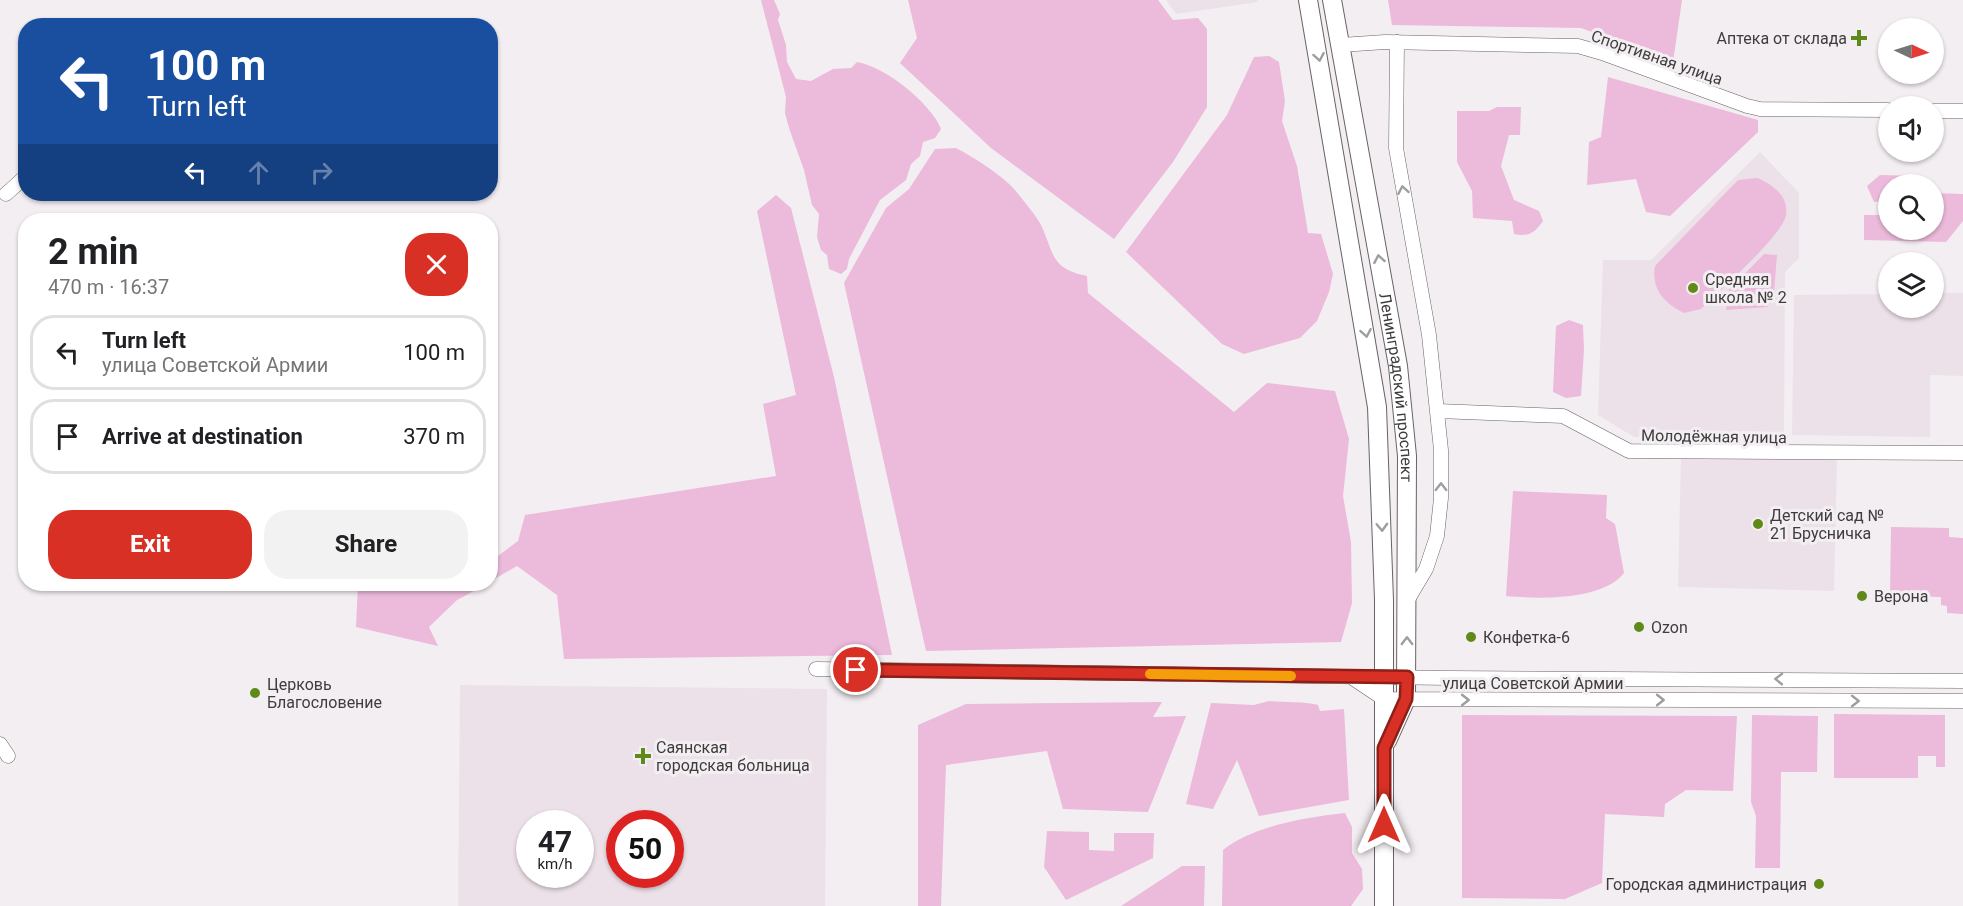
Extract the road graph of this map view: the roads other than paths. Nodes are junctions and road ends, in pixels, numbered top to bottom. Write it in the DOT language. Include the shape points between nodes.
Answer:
graph roads {
  1 [pos="1308,0"];
  2 [pos="1332,0"];
  3 [pos="1338,27"];
  4 [pos="1314,32"];
  5 [pos="1397,42"];
  6 [pos="1341,45"];
  7 [pos="1878,110"];
  8 [pos="1944,111"];
  9 [pos="1963,111"];
  10 [pos="18,183"];
  11 [pos="6,194"];
  12 [pos="1438,411"];
  13 [pos="1963,453"];
  14 [pos="1407,601"];
  15 [pos="816,669"];
  16 [pos="1350,677"];
  17 [pos="1384,677"];
  18 [pos="1407,677"];
  19 [pos="1723,678"];
  20 [pos="1963,681"];
  21 [pos="1384,699"];
  22 [pos="1406,699"];
  23 [pos="1723,700"];
  24 [pos="1963,701"];
  25 [pos="0,744"];
  26 [pos="1384,748"];
  27 [pos="8,756"];
  28 [pos="1384,906"];
  1 -- 4 [label="main road, Ленинградский проспект"];
  2 -- 3 [label="main road, Ленинградский проспект"];
  3 -- 4 [label="main road"];
  3 -- 6 [label="main road, Ленинградский проспект"];
  4 -- 17 [label="main road, Ленинградский проспект, one-way" via="1377,407"];
  5 -- 6 [label="street, Спортивная улица"];
  5 -- 7 [label="street, Спортивная улица" via="1578,46 1760,109"];
  12 -- 5 [label="street, one-way" via="1429,334 1396,148"];
  14 -- 6 [label="main road, Ленинградский проспект, one-way" via="1407,456 1398,366"];
  8 -- 9 [label="street"];
  10 -- 11 [label="street"];
  12 -- 13 [label="street, Молодёжная улица" via="1563,416 1629,451"];
  14 -- 12 [label="street, one-way" via="1426,569 1437,536 1441,498"];
  18 -- 14 [label="main road, Ленинградский проспект, one-way"];
  15 -- 16 [label="street, улица Советской Армии"];
  16 -- 17 [label="street, улица Советской Армии"];
  16 -- 21 [label="street"];
  17 -- 18 [label="street, улица Советской Армии"];
  17 -- 21 [label="main road, Ленинградский проспект"];
  18 -- 19 [label="street, улица Советской Армии"];
  18 -- 22 [label="main road, Ленинградский проспект"];
  20 -- 19 [label="street, улица Советской Армии, one-way"];
  19 -- 23 [label="street"];
  21 -- 22 [label="street, улица Советской Армии"];
  21 -- 26 [label="main road, Ленинградский проспект"];
  22 -- 23 [label="street, улица Советской Армии, one-way"];
  22 -- 26 [label="main road, Ленинградский проспект"];
  23 -- 24 [label="street, улица Советской Армии, one-way"];
  25 -- 27 [label="street"];
  26 -- 28 [label="main road, Ленинградский проспект"];
}
